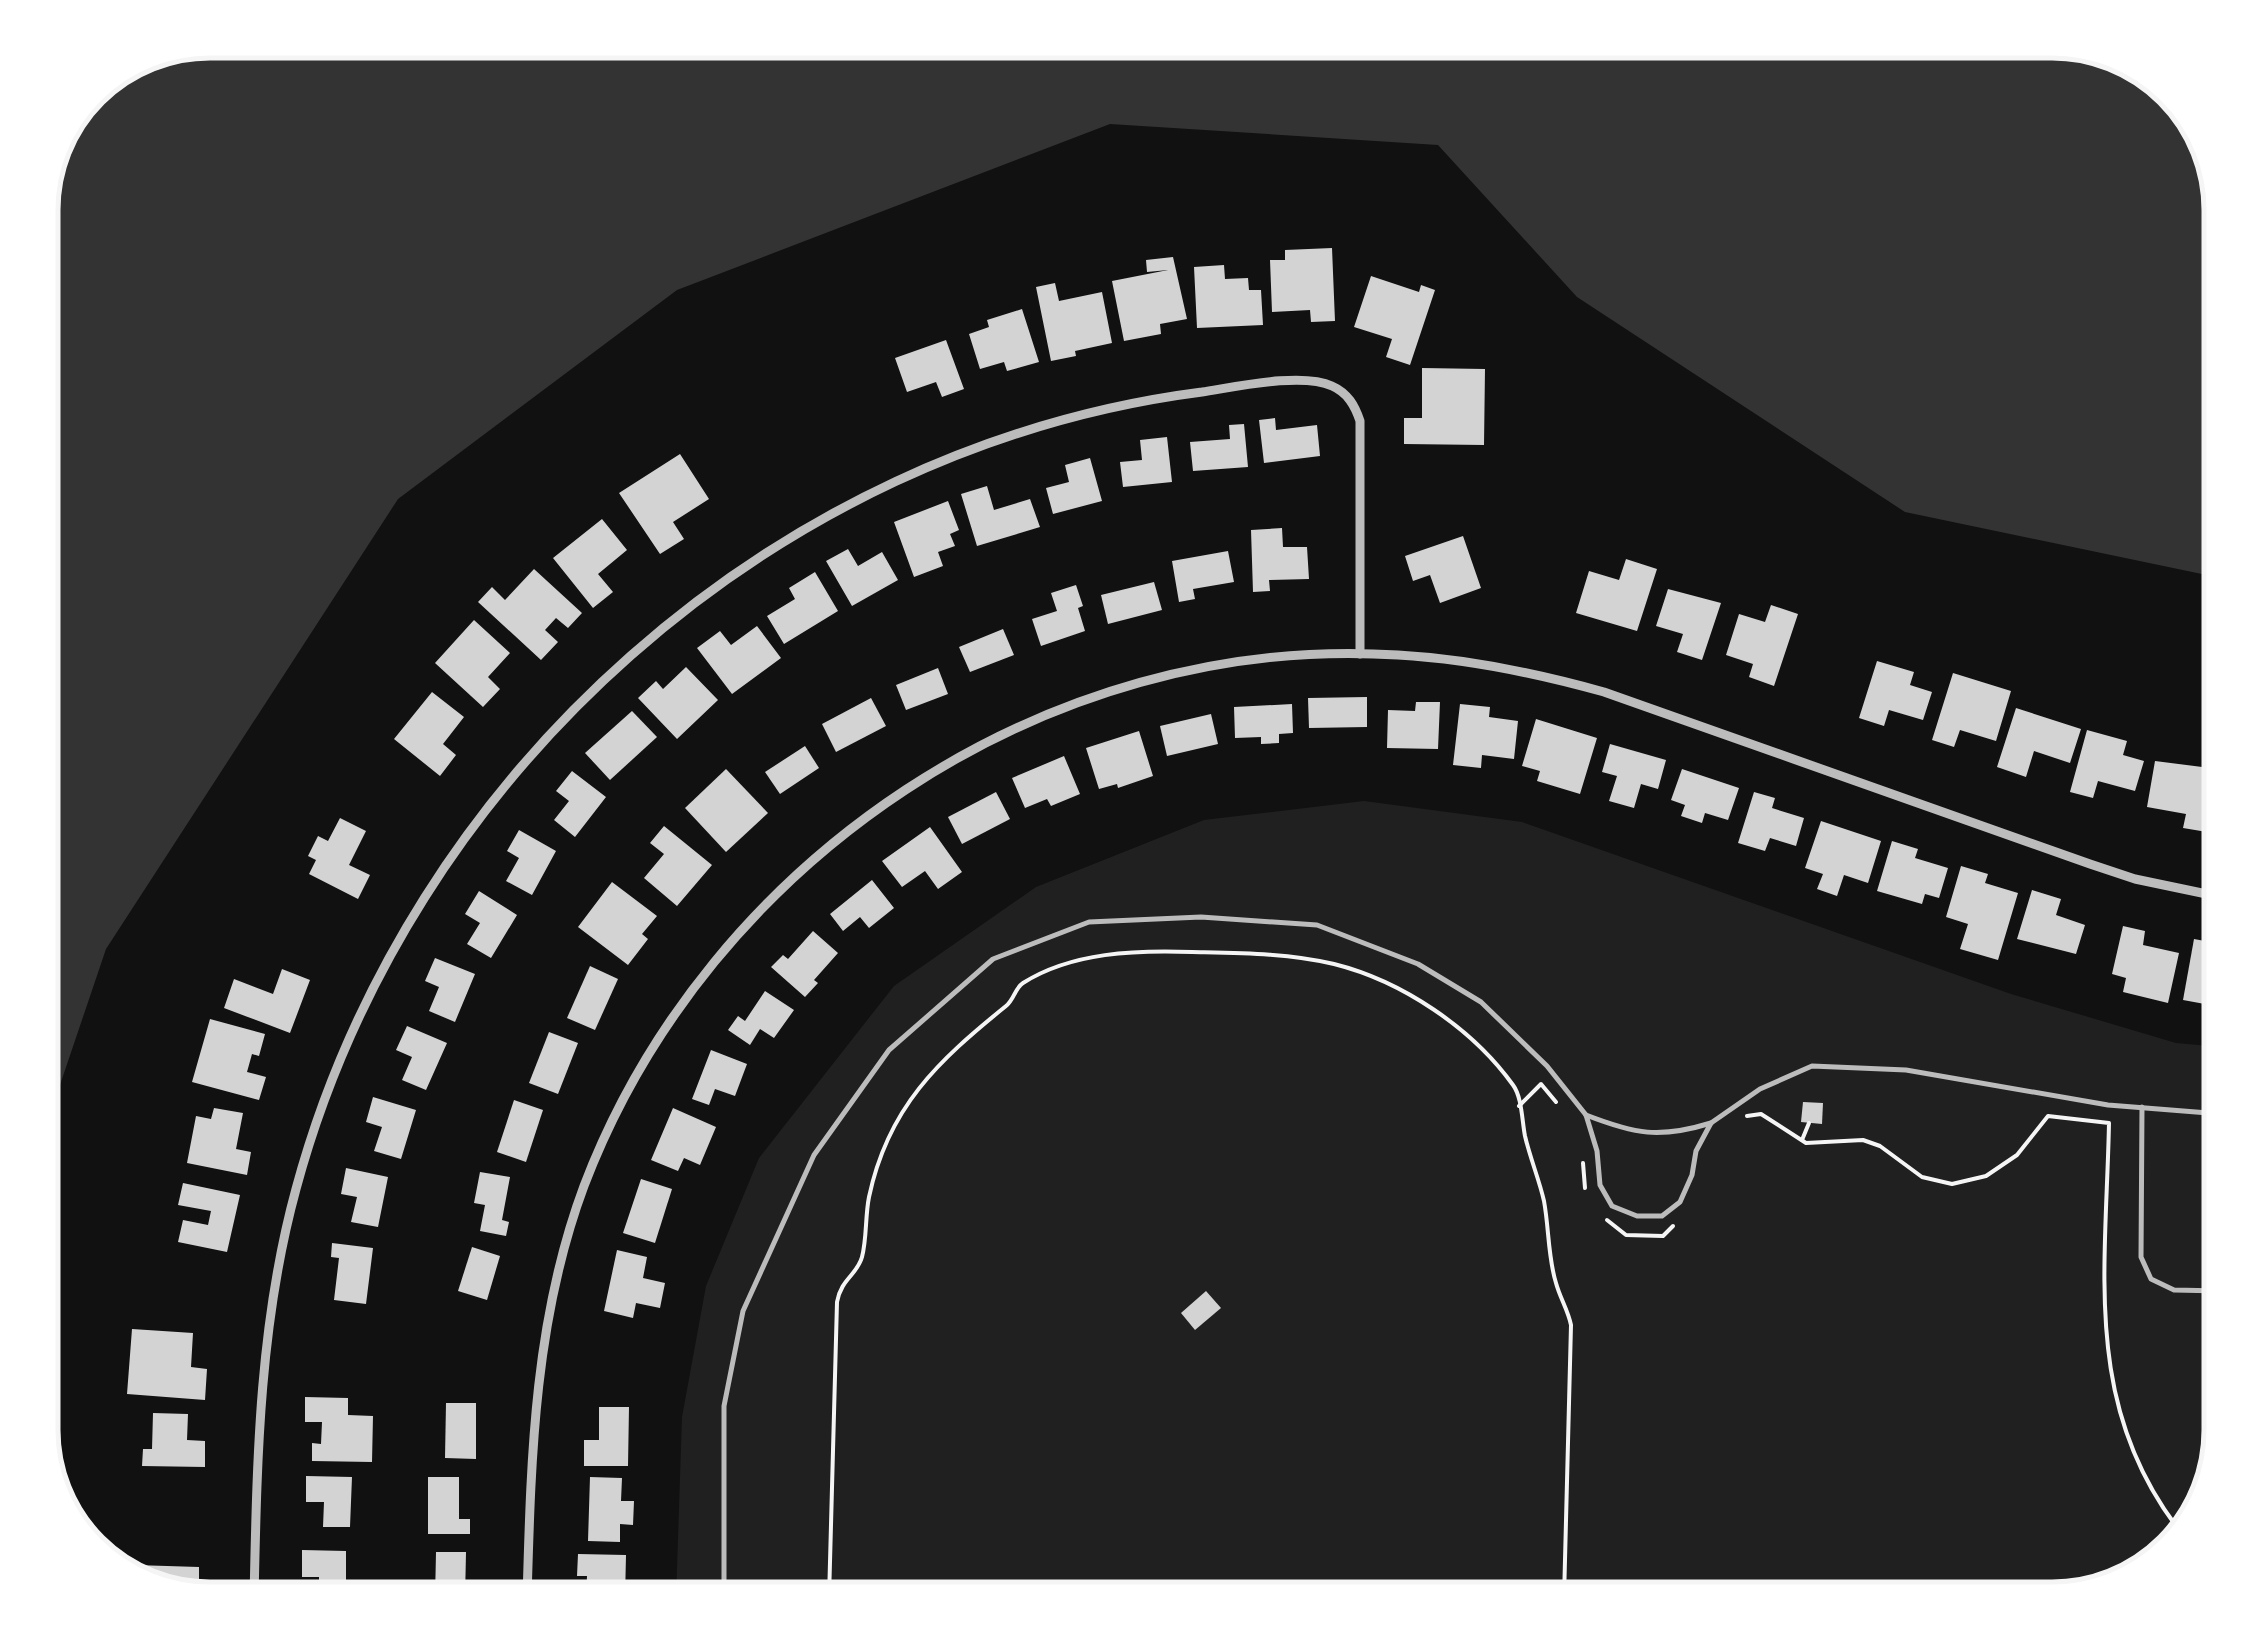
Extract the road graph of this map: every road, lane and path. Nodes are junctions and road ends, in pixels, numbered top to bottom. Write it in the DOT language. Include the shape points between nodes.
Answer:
graph roads {
  1 [pos="1360,654"];
  2 [pos="2204,893"];
  3 [pos="1519,1106"];
  4 [pos="2142,1107"];
  5 [pos="1562,1109"];
  6 [pos="2204,1113"];
  7 [pos="1586,1115"];
  8 [pos="1740,1118"];
  9 [pos="1711,1123"];
  10 [pos="1809,1123"];
  11 [pos="1802,1140"];
  12 [pos="1584,1148"];
  13 [pos="1590,1197"];
  14 [pos="1597,1212"];
  15 [pos="1674,1225"];
  16 [pos="2204,1291"];
  17 [pos="2173,1521"];
  18 [pos="254,1582"];
  19 [pos="528,1582"];
  20 [pos="724,1582"];
  21 [pos="830,1582"];
  22 [pos="1564,1582"];
  1 -- 2 [label="street" via="1542,674 2090,864"];
  1 -- 18 [label="street" via="1360,421 1345,394 1316,381 1152,400 1060,421 936,464 868,494 678,614 529,755 449,859 399,938 338,1065 296,1189 266,1335"];
  1 -- 19 [label="street" via="1235,662 1048,714 891,798 839,836 744,926 674,1014 584,1187 559,1264 535,1391"];
  3 -- 5 [label="path" via="1541,1084"];
  3 -- 21 [label="path" via="1516,1088 1446,1020 1417,999 1334,964 1239,953 1123,952 1059,967 1019,985 1010,1004 926,1076 900,1116 868,1199 860,1264 839,1292"];
  3 -- 22 [label="path" via="1571,1326"];
  4 -- 6 [label="lane"];
  4 -- 9 [label="lane" via="1906,1070 1812,1066 1760,1089"];
  4 -- 16 [label="lane" via="2140,1258 2151,1279 2174,1290"];
  7 -- 9 [label="lane" via="1649,1134"];
  7 -- 9 [label="lane" via="1600,1185 1612,1206 1637,1216 1662,1216 1680,1202"];
  7 -- 20 [label="lane" via="1481,1002 1418,964 1318,926 1202,917 1089,922 993,960 889,1050 814,1155 743,1311 724,1406"];
  8 -- 11 [label="path" via="1761,1114"];
  10 -- 11 [label="path"];
  11 -- 17 [label="path" via="1863,1140 1922,1177 1952,1184 1986,1176 2018,1155 2048,1116 2109,1124 2108,1366 2141,1470"];
  12 -- 13 [label="path" via="1582,1182"];
  14 -- 15 [label="path" via="1626,1235 1663,1236"];
}
